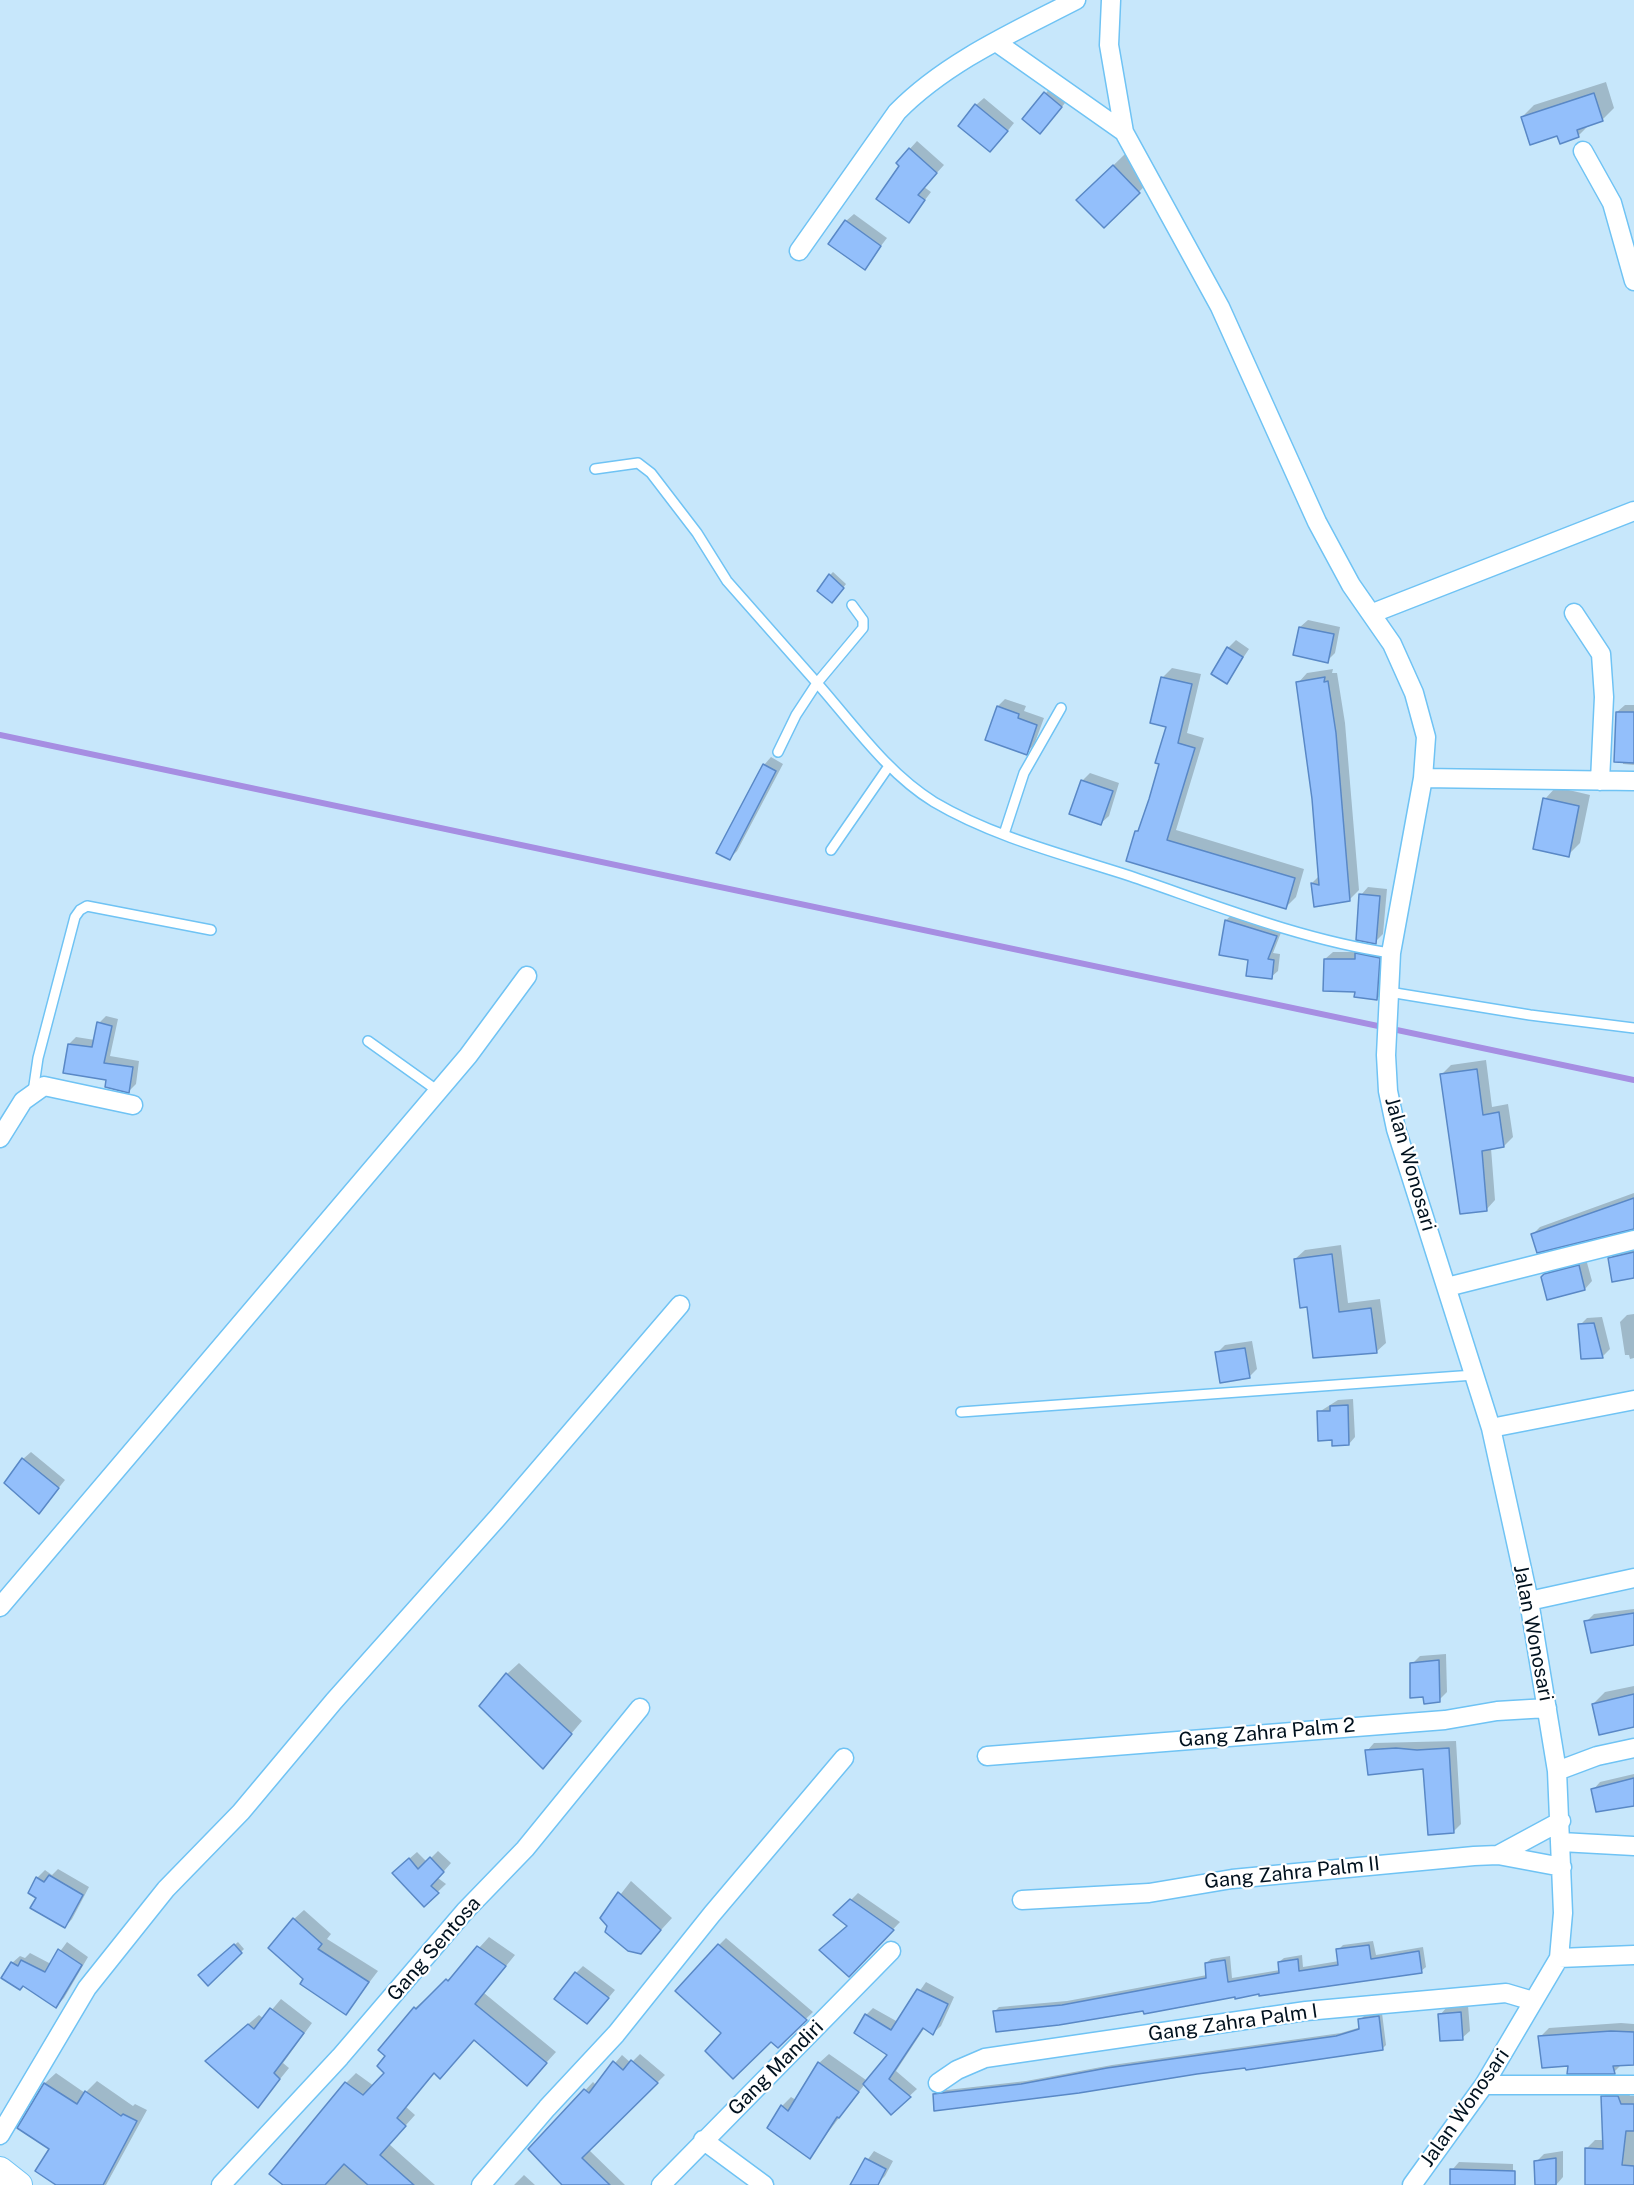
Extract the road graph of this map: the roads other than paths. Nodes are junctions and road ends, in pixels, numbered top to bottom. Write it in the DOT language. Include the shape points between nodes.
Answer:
graph roads {
  1 [pos="1076,0"];
  2 [pos="1111,0"];
  3 [pos="996,42"];
  4 [pos="1124,132"];
  5 [pos="1583,151"];
  6 [pos="799,251"];
  7 [pos="1634,281"];
  8 [pos="595,469"];
  9 [pos="1634,511"];
  10 [pos="852,605"];
  11 [pos="1373,613"];
  12 [pos="1574,613"];
  13 [pos="817,682"];
  14 [pos="1061,708"];
  15 [pos="778,752"];
  16 [pos="889,766"];
  17 [pos="1423,778"];
  18 [pos="1600,781"];
  19 [pos="1634,781"];
  20 [pos="1004,834"];
  21 [pos="831,850"];
  22 [pos="211,930"];
  23 [pos="1391,953"];
  24 [pos="527,976"];
  25 [pos="1389,996"];
  26 [pos="1634,1028"];
  27 [pos="368,1041"];
  28 [pos="438,1091"];
  29 [pos="33,1092"];
  30 [pos="133,1105"];
  31 [pos="0,1138"];
  32 [pos="1634,1240"];
  33 [pos="1447,1287"];
  34 [pos="680,1305"];
  35 [pos="1474,1375"];
  36 [pos="1634,1400"];
  37 [pos="961,1412"];
  38 [pos="1491,1428"];
  39 [pos="1634,1578"];
  40 [pos="1529,1600"];
  41 [pos="0,1607"];
  42 [pos="640,1708"];
  43 [pos="1547,1708"];
  44 [pos="1634,1748"];
  45 [pos="987,1756"];
  46 [pos="844,1758"];
  47 [pos="1557,1771"];
  48 [pos="1561,1821"];
  49 [pos="1562,1842"];
  50 [pos="1634,1846"];
  51 [pos="1498,1855"];
  52 [pos="1562,1867"];
  53 [pos="1022,1900"];
  54 [pos="891,1951"];
  55 [pos="1634,1955"];
  56 [pos="1559,1959"];
  57 [pos="1533,2001"];
  58 [pos="938,2083"];
  59 [pos="1484,2085"];
  60 [pos="1634,2085"];
  61 [pos="0,2135"];
  62 [pos="703,2140"];
  63 [pos="0,2170"];
  64 [pos="19,2185"];
  65 [pos="221,2185"];
  66 [pos="481,2185"];
  67 [pos="661,2185"];
  68 [pos="764,2185"];
  69 [pos="1412,2185"];
  1 -- 3 [label="street"];
  2 -- 4 [label="street" via="1109,45"];
  3 -- 4 [label="street"];
  3 -- 6 [label="street" via="914,94 897,112"];
  4 -- 11 [label="street, Jalan Wonosari" via="1220,307 1317,522 1351,585"];
  5 -- 7 [label="street" via="1612,203"];
  8 -- 13 [label="lane" via="638,463 651,473 697,533 727,581"];
  9 -- 11 [label="street"];
  10 -- 13 [label="lane" via="863,620 863,628"];
  11 -- 17 [label="street, Jalan Wonosari" via="1414,693 1426,737"];
  12 -- 18 [label="street" via="1601,654 1604,697"];
  13 -- 15 [label="lane"];
  13 -- 16 [label="lane"];
  14 -- 20 [label="lane" via="1024,773"];
  16 -- 20 [label="lane" via="933,801"];
  16 -- 21 [label="lane"];
  17 -- 18 [label="street"];
  17 -- 23 [label="street, Jalan Wonosari"];
  18 -- 19 [label="street"];
  20 -- 23 [label="lane" via="1336,943"];
  22 -- 29 [label="lane" via="87,906 80,909 41,1047"];
  23 -- 25 [label="street, Jalan Wonosari"];
  24 -- 28 [label="street"];
  25 -- 26 [label="lane"];
  25 -- 33 [label="street, Jalan Wonosari" via="1388,1091 1396,1129"];
  27 -- 28 [label="lane"];
  28 -- 41 [label="street"];
  29 -- 30 [label="street" via="44,1086"];
  29 -- 31 [label="street"];
  32 -- 33 [label="street"];
  33 -- 35 [label="street, Jalan Wonosari"];
  34 -- 61 [label="street" via="333,1701 241,1812 166,1888 87,1988"];
  35 -- 37 [label="lane"];
  35 -- 38 [label="street, Jalan Wonosari"];
  36 -- 38 [label="street"];
  38 -- 40 [label="street, Jalan Wonosari"];
  39 -- 40 [label="street"];
  40 -- 43 [label="street, Jalan Wonosari"];
  42 -- 65 [label="street, Gang Sentosa" via="525,1849"];
  43 -- 45 [label="street, Gang Zahra Palm 2"];
  43 -- 47 [label="street, Jalan Wonosari"];
  44 -- 47 [label="street"];
  46 -- 66 [label="street" via="616,2034"];
  47 -- 48 [label="street, Jalan Wonosari"];
  48 -- 49 [label="street, Jalan Wonosari"];
  48 -- 51 [label="street"];
  49 -- 50 [label="street"];
  49 -- 52 [label="street, Jalan Wonosari"];
  51 -- 52 [label="street, Gang Zahra Palm II"];
  51 -- 53 [label="street, Gang Zahra Palm II" via="1232,1879 1149,1893"];
  52 -- 56 [label="street, Jalan Wonosari"];
  54 -- 62 [label="street, Gang Mandiri"];
  55 -- 56 [label="street"];
  56 -- 57 [label="street, Jalan Wonosari"];
  57 -- 58 [label="street, Gang Zahra Palm I" via="1506,1992 1306,2011 985,2058"];
  57 -- 59 [label="street, Jalan Wonosari"];
  59 -- 60 [label="street"];
  59 -- 69 [label="street, Jalan Wonosari"];
  62 -- 67 [label="street, Gang Mandiri"];
  62 -- 68 [label="street"];
  63 -- 64 [label="street"];
}
